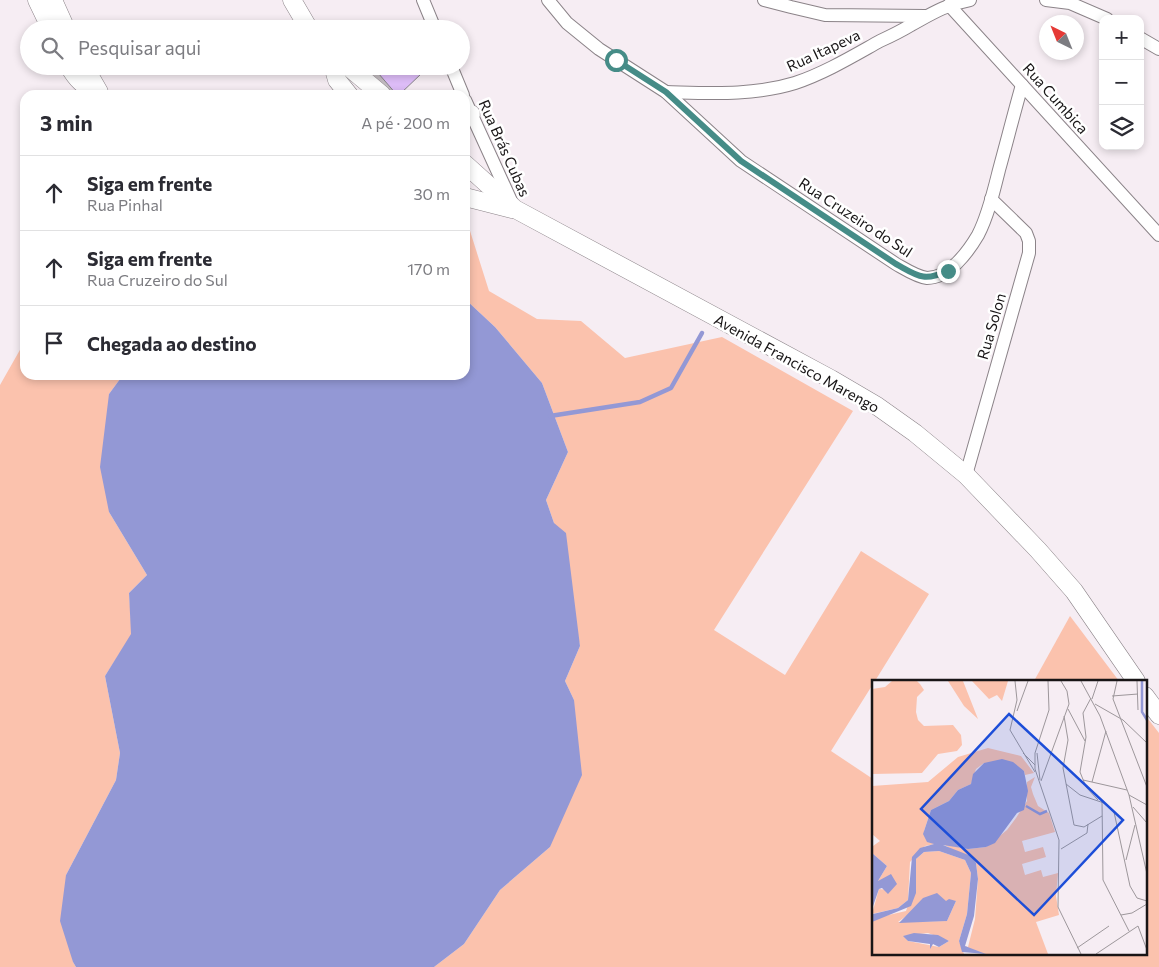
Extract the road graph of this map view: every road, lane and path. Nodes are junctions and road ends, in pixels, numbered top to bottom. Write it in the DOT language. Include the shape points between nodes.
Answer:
graph roads {
  1 [pos="37,0"];
  2 [pos="53,0"];
  3 [pos="292,0"];
  4 [pos="423,0"];
  5 [pos="548,0"];
  6 [pos="764,0"];
  7 [pos="970,0"];
  8 [pos="1046,0"];
  9 [pos="949,5"];
  10 [pos="1099,16"];
  11 [pos="929,17"];
  12 [pos="47,20"];
  13 [pos="62,20"];
  14 [pos="304,20"];
  15 [pos="431,20"];
  16 [pos="1144,40"];
  17 [pos="1159,49"];
  18 [pos="74,75"];
  19 [pos="89,75"];
  20 [pos="336,75"];
  21 [pos="358,75"];
  22 [pos="455,75"];
  23 [pos="1022,85"];
  24 [pos="91,90"];
  25 [pos="96,90"];
  26 [pos="345,90"];
  27 [pos="376,90"];
  28 [pos="461,90"];
  29 [pos="666,92"];
  30 [pos="470,117"];
  31 [pos="470,168"];
  32 [pos="470,172"];
  33 [pos="481,178"];
  34 [pos="470,198"];
  35 [pos="991,199"];
  36 [pos="514,209"];
  37 [pos="1159,235"];
  38 [pos="966,475"];
  39 [pos="1135,680"];
  40 [pos="1146,697"];
  41 [pos="1159,715"];
  1 -- 12 [label="main road"];
  2 -- 13 [label="main road"];
  3 -- 14 [label="main road"];
  4 -- 15 [label="street"];
  5 -- 29 [label="street" via="568,23 599,49"];
  6 -- 11 [label="street" via="825,15"];
  7 -- 9 [label="street, Rua Itapeva"];
  8 -- 10 [label="street" via="1070,3"];
  9 -- 11 [label="street, Rua Itapeva"];
  9 -- 23 [label="street, Rua Cumbica"];
  11 -- 29 [label="street, Rua Itapeva" via="794,83 770,89 713,94"];
  16 -- 17 [label="street"];
  18 -- 24 [label="main road"];
  19 -- 25 [label="main road"];
  20 -- 26 [label="main road"];
  21 -- 27 [label="main road"];
  22 -- 28 [label="street, Rua Brás Cubas"];
  23 -- 35 [label="street, Rua Cruzeiro do Sul"];
  23 -- 37 [label="street, Rua Cumbica"];
  29 -- 35 [label="street, Rua Cruzeiro do Sul" via="741,161 889,259 927,278 948,271 958,263 978,233"];
  30 -- 36 [label="street, Rua Brás Cubas"];
  31 -- 33 [label="main road, Avenida Francisco Marengo"];
  32 -- 33 [label="main road"];
  33 -- 36 [label="main road, Avenida Francisco Marengo"];
  34 -- 36 [label="main road, Avenida Francisco Marengo"];
  35 -- 38 [label="street, Rua Solon" via="1026,233 1029,253"];
  36 -- 38 [label="main road, Avenida Francisco Marengo" via="877,406 916,433"];
  38 -- 39 [label="main road, Avenida Francisco Marengo" via="1074,591"];
  40 -- 41 [label="main road"];
}
